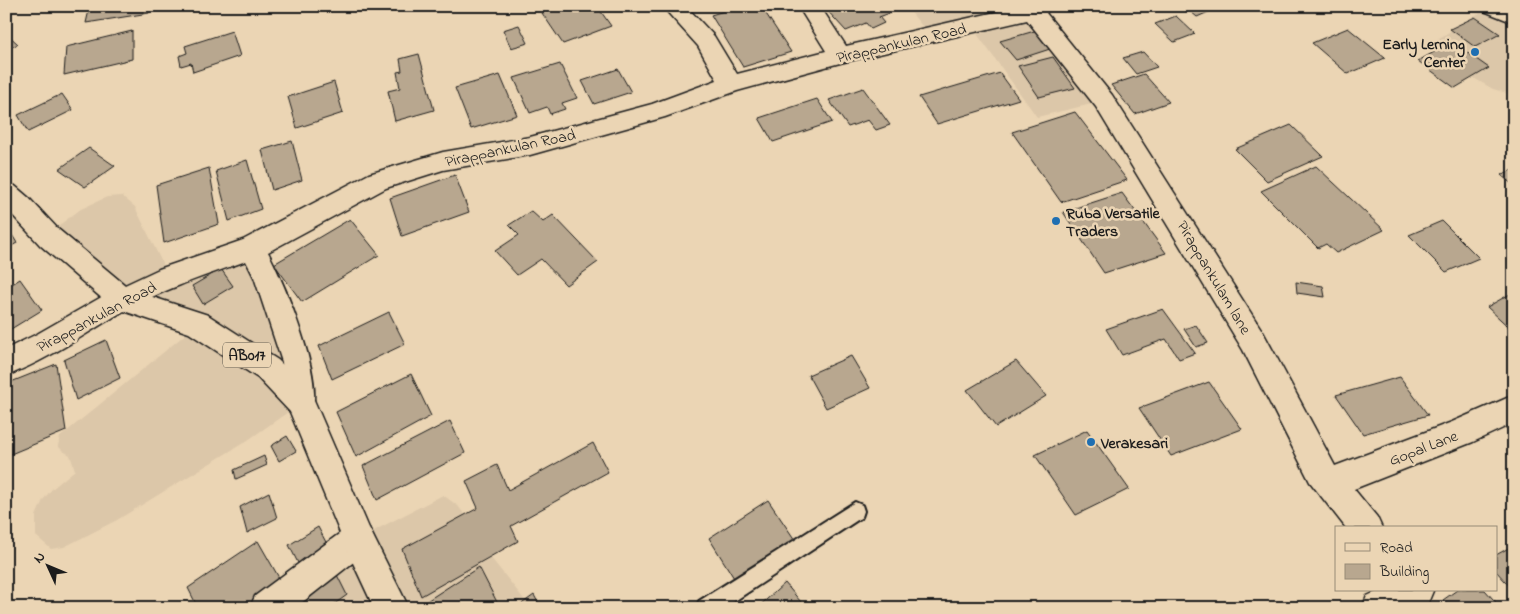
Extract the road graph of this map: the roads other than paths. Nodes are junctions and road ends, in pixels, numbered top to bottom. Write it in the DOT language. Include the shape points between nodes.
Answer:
graph roads {
  1 [pos="673,6"];
  2 [pos="809,6"];
  3 [pos="1492,6"];
  4 [pos="1037,9"];
  5 [pos="1514,16"];
  6 [pos="840,55"];
  7 [pos="731,84"];
  8 [pos="6,193"];
  9 [pos="252,248"];
  10 [pos="122,299"];
  11 [pos="6,363"];
  12 [pos="300,403"];
  13 [pos="1514,408"];
  14 [pos="1330,483"];
  15 [pos="855,511"];
  16 [pos="1364,526"];
  17 [pos="358,539"];
  18 [pos="1412,592"];
  19 [pos="1417,592"];
  20 [pos="267,608"];
  21 [pos="392,608"];
  22 [pos="706,608"];
  23 [pos="1379,608"];
  24 [pos="1429,608"];
  1 -- 7 [label="street" via="706,41"];
  2 -- 6 [label="street"];
  3 -- 5 [label="street"];
  4 -- 6 [label="street, Pirappankulan Road"];
  4 -- 14 [label="street, Pirappankulam lane" via="1104,101 1176,213 1253,341 1321,472"];
  6 -- 7 [label="street, Pirappankulan Road"];
  7 -- 9 [label="street, Pirappankulan Road" via="657,111 530,146 443,161 378,181"];
  8 -- 10 [label="street, AB017" via="49,238"];
  9 -- 10 [label="street, Pirappankulan Road" via="169,277"];
  9 -- 12 [label="street" via="267,277 296,362"];
  10 -- 11 [label="street, Pirappankulan Road"];
  10 -- 12 [label="street, AB017" via="198,324 268,369"];
  12 -- 17 [label="street, AB017"];
  13 -- 14 [label="street, Gopal Lane" via="1462,432"];
  14 -- 16 [label="street, Pirappankulam lane"];
  15 -- 22 [label="lane"];
  17 -- 20 [label="street"];
  17 -- 21 [label="street, AB017"];
  18 -- 23 [label="street"];
  19 -- 24 [label="street"];
}
